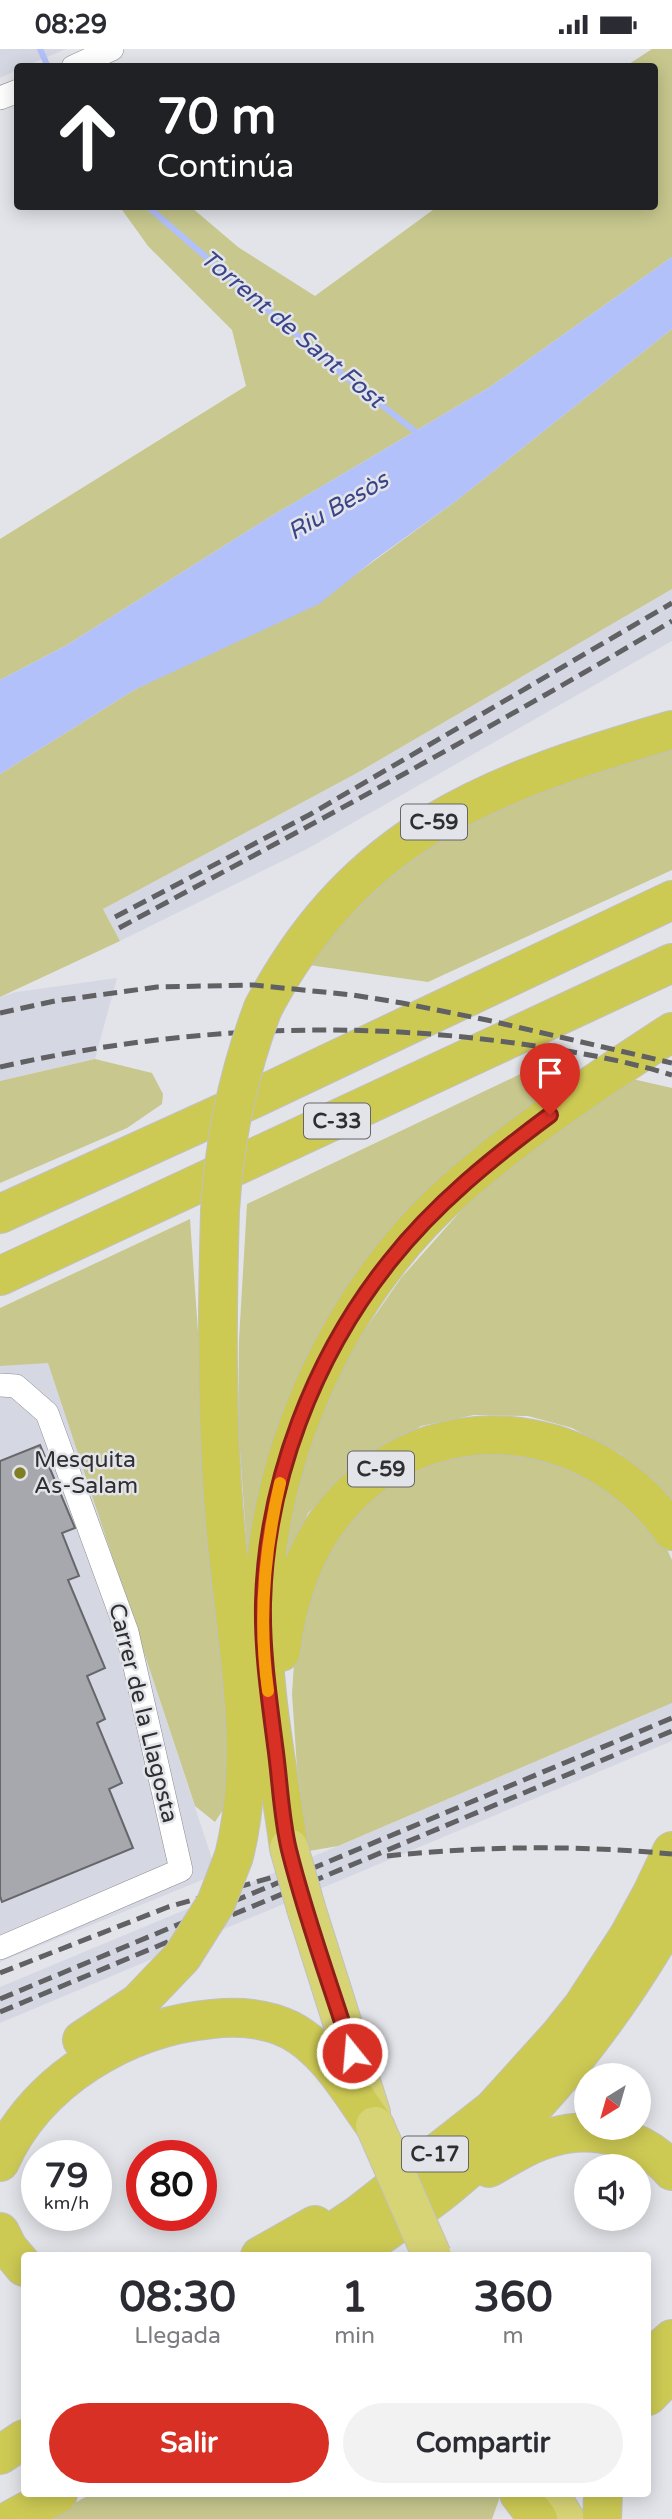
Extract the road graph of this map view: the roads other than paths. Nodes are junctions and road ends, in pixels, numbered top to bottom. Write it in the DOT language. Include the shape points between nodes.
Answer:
graph roads {
  1 [pos="102,51"];
  2 [pos="80,63"];
  3 [pos="672,730"];
  4 [pos="672,900"];
  5 [pos="672,963"];
  6 [pos="672,1032"];
  7 [pos="0,1215"];
  8 [pos="0,1276"];
  9 [pos="0,1385"];
  10 [pos="672,1531"];
  11 [pos="243,1694"];
  12 [pos="278,1766"];
  13 [pos="289,1848"];
  14 [pos="672,1851"];
  15 [pos="672,1915"];
  16 [pos="2,1943"];
  17 [pos="0,2116"];
  18 [pos="375,2126"];
  19 [pos="0,2162"];
  20 [pos="672,2171"];
  21 [pos="449,2186"];
  22 [pos="358,2215"];
  23 [pos="0,2232"];
  24 [pos="267,2252"];
  25 [pos="302,2252"];
  26 [pos="356,2252"];
  27 [pos="430,2252"];
  28 [pos="21,2263"];
  29 [pos="672,2339"];
  30 [pos="651,2357"];
  31 [pos="672,2371"];
  32 [pos="651,2393"];
  33 [pos="21,2441"];
  34 [pos="0,2455"];
  35 [pos="21,2483"];
  36 [pos="52,2497"];
  37 [pos="521,2497"];
  38 [pos="549,2497"];
  39 [pos="550,2497"];
  40 [pos="603,2497"];
  41 [pos="0,2498"];
  42 [pos="12,2519"];
  43 [pos="538,2519"];
  44 [pos="557,2519"];
  45 [pos="565,2519"];
  46 [pos="602,2519"];
  1 -- 2 [label="street"];
  3 -- 11 [label="highway, C-59, bridge" via="552,767 428,825 373,866 321,918 262,1008 226,1138 220,1211 218,1435"];
  4 -- 7 [label="highway, C-33"];
  5 -- 8 [label="highway, C-33"];
  6 -- 12 [label="highway, C-59" via="591,1084 457,1188 389,1261 329,1355 293,1441 269,1533 263,1639"];
  9 -- 16 [label="street, Carrer de la Llagosta" via="16,1386 47,1413 127,1632 181,1870"];
  10 -- 12 [label="highway, C-59" via="623,1478 585,1455 544,1440 503,1435 459,1438 419,1449 379,1470 348,1496 325,1524 289,1602 278,1671"];
  11 -- 13 [label="highway, C-59"];
  11 -- 17 [label="highway, bridge" via="246,1791 234,1856 216,1903 182,1957 138,2003 63,2052"];
  12 -- 13 [label="highway, C-59"];
  13 -- 18 [label="highway, C-59, bridge"];
  14 -- 22 [label="highway, C-17" via="628,1937 559,2036 493,2109"];
  15 -- 21 [label="highway, C-17" via="583,2051 518,2123"];
  18 -- 19 [label="highway" via="319,2052 291,2031 259,2019 199,2020 128,2040 85,2065 32,2112"];
  18 -- 27 [label="highway, C-59, bridge"];
  20 -- 21 [label="highway" via="632,2142 571,2133 534,2144"];
  21 -- 26 [label="highway, C-17"];
  22 -- 24 [label="highway" via="322,2222"];
  22 -- 25 [label="highway, C-17"];
  23 -- 28 [label="highway"];
  29 -- 30 [label="highway"];
  31 -- 32 [label="highway"];
  33 -- 34 [label="highway"];
  35 -- 41 [label="highway"];
  36 -- 42 [label="highway"];
  37 -- 43 [label="highway"];
  38 -- 44 [label="highway"];
  39 -- 45 [label="highway"];
  40 -- 46 [label="highway"];
}
